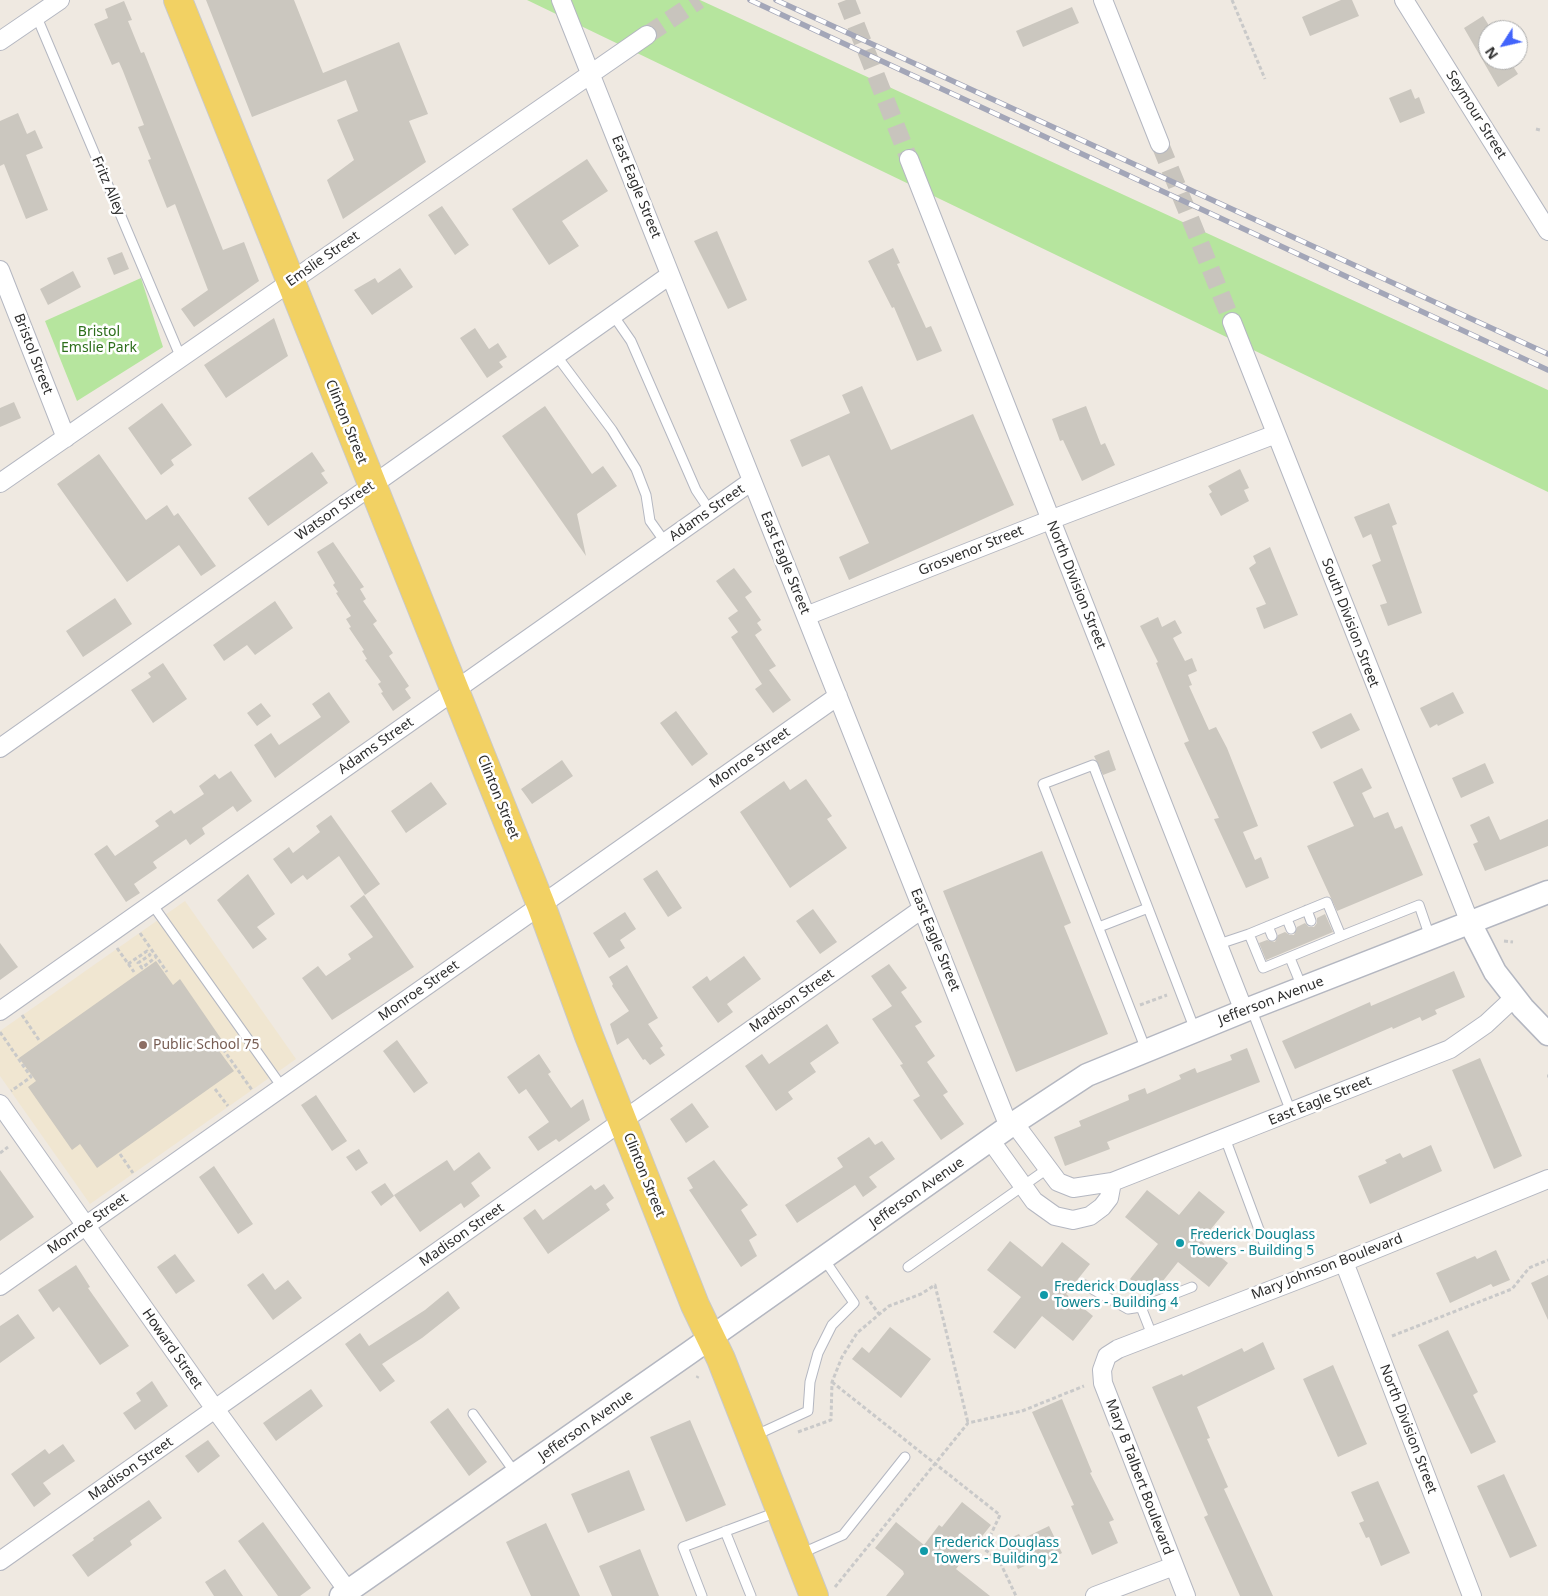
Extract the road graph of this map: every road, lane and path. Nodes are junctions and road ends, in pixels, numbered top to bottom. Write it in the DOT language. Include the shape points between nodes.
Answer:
graph roads {
  1 [pos="60,0"];
  2 [pos="178,0"];
  3 [pos="561,0"];
  4 [pos="1103,0"];
  5 [pos="1232,0"];
  6 [pos="1404,0"];
  7 [pos="36,15"];
  8 [pos="647,35"];
  9 [pos="0,41"];
  10 [pos="591,74"];
  11 [pos="1265,78"];
  12 [pos="1160,144"];
  13 [pos="909,159"];
  14 [pos="1548,231"];
  15 [pos="0,270"];
  16 [pos="670,275"];
  17 [pos="291,282"];
  18 [pos="613,315"];
  19 [pos="1232,322"];
  20 [pos="556,355"];
  21 [pos="180,358"];
  22 [pos="1276,434"];
  23 [pos="66,438"];
  24 [pos="752,481"];
  25 [pos="0,483"];
  26 [pos="371,486"];
  27 [pos="710,511"];
  28 [pos="1050,520"];
  29 [pos="665,542"];
  30 [pos="806,616"];
  31 [pos="455,690"];
  32 [pos="838,696"];
  33 [pos="0,748"];
  34 [pos="1548,892"];
  35 [pos="152,904"];
  36 [pos="541,905"];
  37 [pos="1148,908"];
  38 [pos="922,909"];
  39 [pos="1307,910"];
  40 [pos="1287,919"];
  41 [pos="130,920"];
  42 [pos="1311,921"];
  43 [pos="1470,923"];
  44 [pos="1268,926"];
  45 [pos="1099,927"];
  46 [pos="1291,929"];
  47 [pos="1249,934"];
  48 [pos="1272,936"];
  49 [pos="1341,936"];
  50 [pos="1431,938"];
  51 [pos="1504,940"];
  52 [pos="1513,942"];
  53 [pos="1219,944"];
  54 [pos="156,957"];
  55 [pos="124,958"];
  56 [pos="1283,958"];
  57 [pos="128,964"];
  58 [pos="134,972"];
  59 [pos="166,972"];
  60 [pos="1303,988"];
  61 [pos="1168,995"];
  62 [pos="1514,997"];
  63 [pos="1140,1005"];
  64 [pos="1247,1009"];
  65 [pos="0,1011"];
  66 [pos="29,1025"];
  67 [pos="1195,1030"];
  68 [pos="0,1032"];
  69 [pos="1548,1034"];
  70 [pos="39,1040"];
  71 [pos="223,1049"];
  72 [pos="1146,1050"];
  73 [pos="282,1087"];
  74 [pos="4,1098"];
  75 [pos="261,1102"];
  76 [pos="1291,1112"];
  77 [pos="622,1122"];
  78 [pos="1012,1125"];
  79 [pos="1225,1138"];
  80 [pos="991,1141"];
  81 [pos="8,1147"];
  82 [pos="0,1153"];
  83 [pos="1047,1170"];
  84 [pos="1548,1179"];
  85 [pos="1112,1182"];
  86 [pos="1024,1186"];
  87 [pos="86,1226"];
  88 [pos="1264,1243"];
  89 [pos="824,1258"];
  90 [pos="1548,1260"];
  91 [pos="1344,1262"];
  92 [pos="908,1267"];
  93 [pos="1085,1285"];
  94 [pos="0,1286"];
  95 [pos="1192,1287"];
  96 [pos="1142,1307"];
  97 [pos="1152,1335"];
  98 [pos="1392,1336"];
  99 [pos="710,1338"];
  100 [pos="1107,1356"];
  101 [pos="1084,1386"];
  102 [pos="215,1409"];
  103 [pos="473,1414"];
  104 [pos="968,1423"];
  105 [pos="751,1437"];
  106 [pos="905,1457"];
  107 [pos="935,1463"];
  108 [pos="516,1474"];
  109 [pos="779,1511"];
  110 [pos="725,1531"];
  111 [pos="798,1556"];
  112 [pos="0,1561"];
  113 [pos="1174,1566"];
  114 [pos="823,1592"];
  115 [pos="345,1594"];
  116 [pos="702,1596"];
  117 [pos="750,1596"];
  118 [pos="1016,1596"];
  119 [pos="1095,1596"];
  120 [pos="1186,1596"];
  121 [pos="1472,1596"];
  1 -- 7 [label="street"];
  2 -- 17 [label="main road, Clinton Street"];
  3 -- 10 [label="street, East Eagle Street"];
  4 -- 12 [label="street"];
  5 -- 11 [label="path"];
  6 -- 14 [label="street, Seymour Street"];
  7 -- 9 [label="street"];
  7 -- 21 [label="lane, Fritz Alley"];
  8 -- 10 [label="street, Emslie Street"];
  10 -- 16 [label="street, East Eagle Street"];
  10 -- 17 [label="street, Emslie Street"];
  13 -- 28 [label="street, North Division Street"];
  15 -- 23 [label="street, Bristol Street"];
  16 -- 18 [label="street, Watson Street"];
  16 -- 24 [label="street, East Eagle Street"];
  17 -- 21 [label="street, Emslie Street"];
  17 -- 26 [label="main road, Clinton Street"];
  18 -- 20 [label="street, Watson Street"];
  18 -- 27 [label="lane" via="631,341 696,490"];
  19 -- 22 [label="street, South Division Street"];
  20 -- 26 [label="street, Watson Street"];
  20 -- 29 [label="lane" via="612,430 636,469 646,495 650,521"];
  21 -- 23 [label="street, Emslie Street"];
  22 -- 28 [label="street, Grosvenor Street"];
  22 -- 43 [label="street, South Division Street"];
  23 -- 25 [label="street, Emslie Street"];
  24 -- 27 [label="street, Adams Street"];
  24 -- 30 [label="street, East Eagle Street"];
  26 -- 31 [label="main road, Clinton Street"];
  26 -- 33 [label="street, Watson Street"];
  27 -- 29 [label="street, Adams Street"];
  28 -- 30 [label="street, Grosvenor Street"];
  28 -- 53 [label="street, North Division Street"];
  29 -- 31 [label="street, Adams Street"];
  30 -- 32 [label="street, East Eagle Street"];
  31 -- 35 [label="street, Adams Street"];
  31 -- 36 [label="main road, Clinton Street"];
  32 -- 36 [label="street, Monroe Street"];
  32 -- 38 [label="street, East Eagle Street"];
  34 -- 43 [label="street, Jefferson Avenue"];
  35 -- 41 [label="street, Adams Street"];
  35 -- 73 [label="lane"];
  36 -- 73 [label="street, Monroe Street"];
  36 -- 77 [label="main road, Clinton Street"];
  37 -- 45 [label="lane"];
  37 -- 45 [label="lane" via="1092,765 1076,771 1043,784"];
  37 -- 67 [label="lane"];
  38 -- 77 [label="street, Madison Street"];
  38 -- 78 [label="street, East Eagle Street"];
  39 -- 40 [label="lane"];
  39 -- 42 [label="lane"];
  39 -- 49 [label="lane" via="1327,902"];
  40 -- 44 [label="lane"];
  40 -- 46 [label="lane"];
  41 -- 54 [label="path"];
  41 -- 65 [label="street, Adams Street"];
  43 -- 50 [label="street, Jefferson Avenue"];
  43 -- 62 [label="street" via="1487,959"];
  44 -- 47 [label="lane"];
  44 -- 48 [label="lane"];
  45 -- 72 [label="lane"];
  47 -- 53 [label="lane"];
  47 -- 56 [label="lane" via="1263,968"];
  49 -- 50 [label="lane" via="1419,905"];
  49 -- 56 [label="lane"];
  50 -- 60 [label="street, Jefferson Avenue"];
  51 -- 52 [label="path"];
  53 -- 64 [label="street, North Division Street"];
  54 -- 57 [label="path" via="142,968 138,963 150,955 147,951"];
  54 -- 59 [label="path"];
  55 -- 57 [label="path"];
  56 -- 60 [label="lane"];
  57 -- 58 [label="path"];
  60 -- 64 [label="street, Jefferson Avenue"];
  61 -- 63 [label="path"];
  62 -- 69 [label="street"];
  62 -- 76 [label="street, East Eagle Street" via="1486,1024 1450,1049"];
  64 -- 67 [label="street, Jefferson Avenue"];
  64 -- 76 [label="lane"];
  66 -- 70 [label="path"];
  67 -- 72 [label="street, Jefferson Avenue"];
  68 -- 74 [label="path" via="31,1077"];
  71 -- 75 [label="path"];
  72 -- 78 [label="street, Jefferson Avenue" via="1087,1075"];
  73 -- 75 [label="street, Monroe Street"];
  74 -- 87 [label="street, Howard Street"];
  75 -- 87 [label="street, Monroe Street"];
  76 -- 79 [label="street, East Eagle Street"];
  77 -- 99 [label="main road, Clinton Street"];
  77 -- 102 [label="street, Madison Street"];
  78 -- 80 [label="street, Jefferson Avenue"];
  78 -- 83 [label="street, East Eagle Street"];
  79 -- 85 [label="street, East Eagle Street"];
  79 -- 88 [label="lane"];
  80 -- 86 [label="street"];
  80 -- 89 [label="street, Jefferson Avenue"];
  81 -- 82 [label="path"];
  83 -- 85 [label="street, East Eagle Street" via="1058,1182 1073,1188"];
  83 -- 86 [label="lane"];
  84 -- 91 [label="street, Mary Johnson Boulevard"];
  85 -- 86 [label="street" via="1109,1198 1102,1207 1090,1216 1073,1220 1055,1216 1041,1207"];
  86 -- 92 [label="lane"];
  87 -- 94 [label="street, Monroe Street"];
  87 -- 102 [label="street, Howard Street"];
  89 -- 99 [label="street, Jefferson Avenue"];
  89 -- 105 [label="lane" via="854,1303 832,1326 818,1353 810,1382 808,1411"];
  90 -- 98 [label="path" via="1529,1268 1512,1289"];
  91 -- 97 [label="street, Mary Johnson Boulevard"];
  91 -- 121 [label="street, North Division Street"];
  93 -- 96 [label="lane" via="1128,1308"];
  95 -- 96 [label="lane"];
  96 -- 97 [label="lane"];
  97 -- 100 [label="street, Mary Johnson Boulevard"];
  99 -- 105 [label="main road, Clinton Street"];
  99 -- 108 [label="street, Jefferson Avenue"];
  100 -- 113 [label="street, Mary B Talbert Boulevard" via="1102,1370 1103,1383"];
  101 -- 104 [label="path" via="1022,1411"];
  102 -- 112 [label="street, Madison Street"];
  102 -- 115 [label="street, Howard Street"];
  103 -- 108 [label="lane"];
  104 -- 107 [label="path"];
  104 -- 107 [label="path" via="935,1285 889,1306 857,1333 832,1382"];
  105 -- 109 [label="main road, Clinton Street"];
  106 -- 111 [label="lane" via="843,1535"];
  107 -- 114 [label="path"];
  107 -- 118 [label="path" via="1000,1515 984,1548 998,1560"];
  108 -- 115 [label="street, Jefferson Avenue"];
  109 -- 110 [label="lane"];
  109 -- 111 [label="main road, Clinton Street"];
  110 -- 116 [label="lane" via="683,1547"];
  110 -- 117 [label="lane"];
  111 -- 114 [label="main road, Clinton Street"];
  113 -- 119 [label="street"];
  113 -- 120 [label="street, Mary B Talbert Boulevard"];
}
